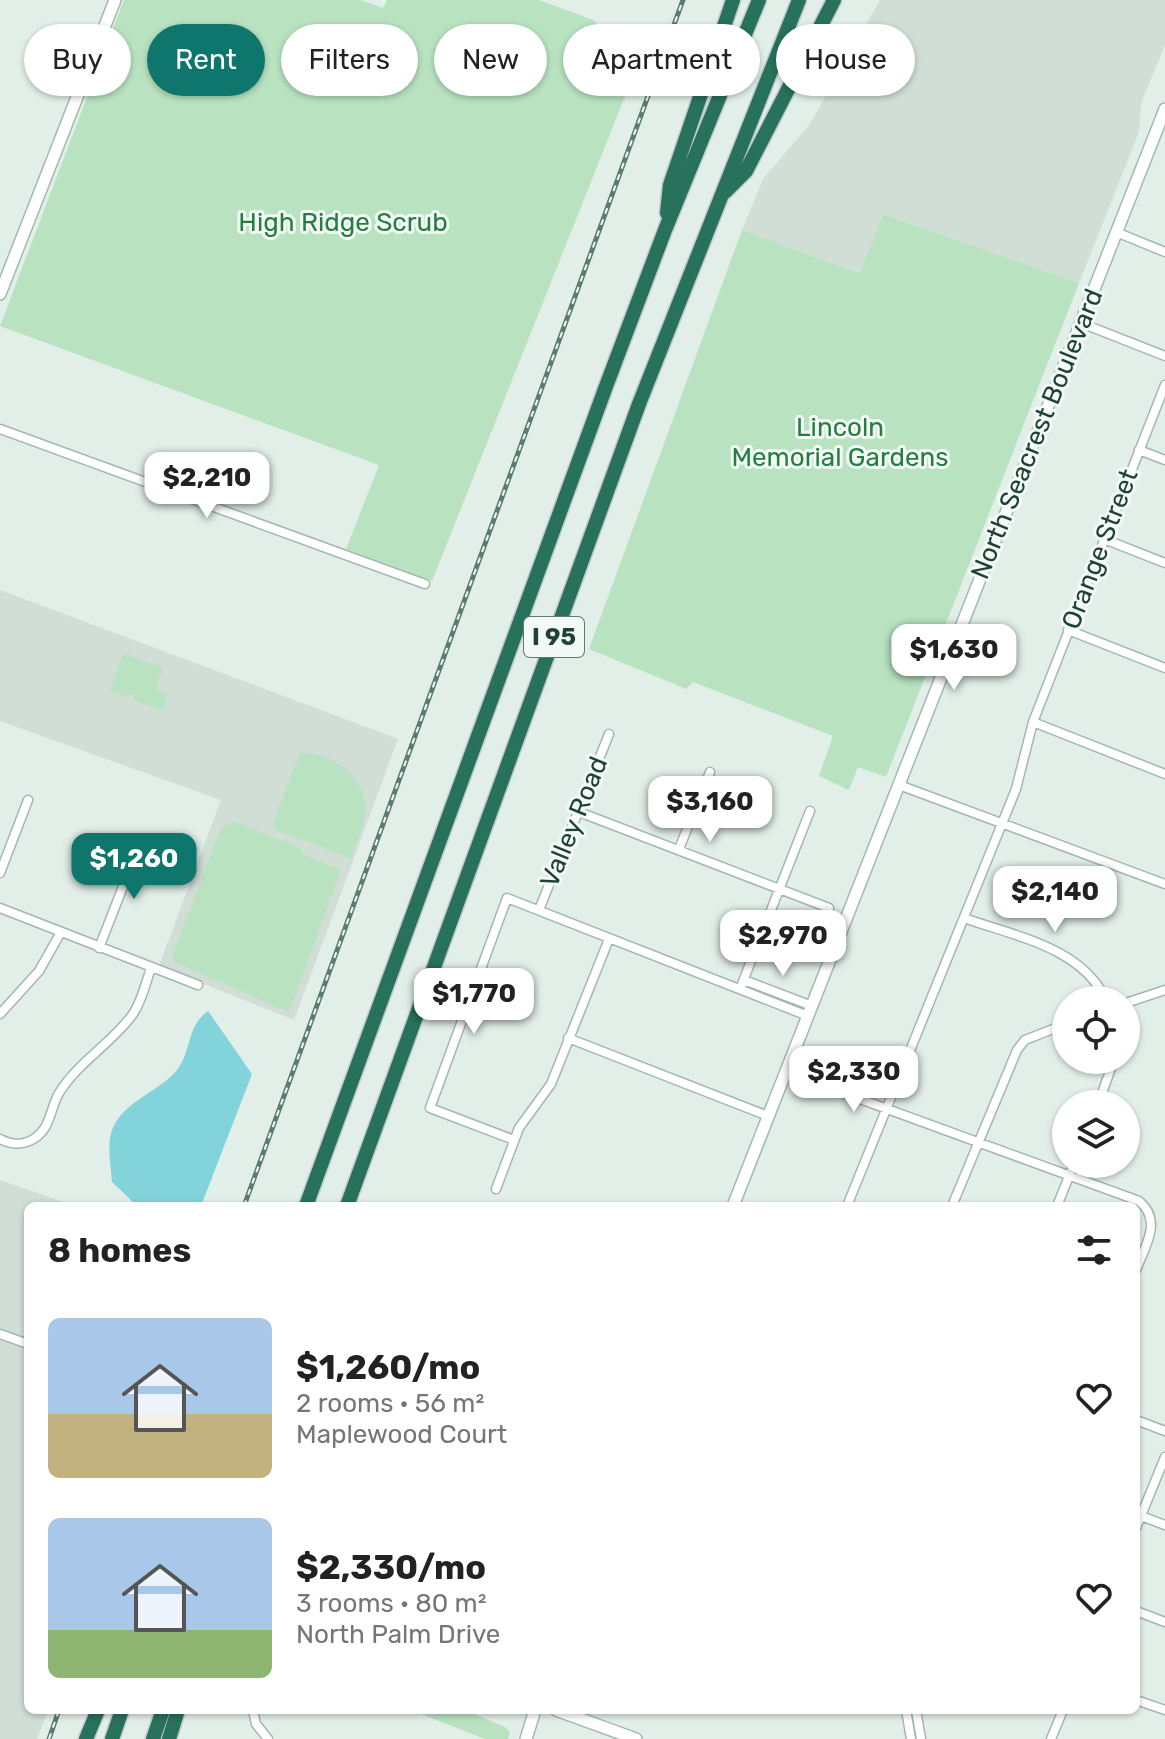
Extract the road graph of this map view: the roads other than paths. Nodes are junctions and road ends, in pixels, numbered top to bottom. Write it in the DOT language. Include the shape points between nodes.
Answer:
graph roads {
  1 [pos="115,0"];
  2 [pos="733,0"];
  3 [pos="759,0"];
  4 [pos="799,0"];
  5 [pos="834,0"];
  6 [pos="1165,109"];
  7 [pos="719,199"];
  8 [pos="665,230"];
  9 [pos="1116,232"];
  10 [pos="1165,252"];
  11 [pos="0,294"];
  12 [pos="1081,323"];
  13 [pos="1165,356"];
  14 [pos="1165,385"];
  15 [pos="0,429"];
  16 [pos="1139,450"];
  17 [pos="1165,460"];
  18 [pos="1104,539"];
  19 [pos="1165,563"];
  20 [pos="425,584"];
  21 [pos="1068,630"];
  22 [pos="1165,668"];
  23 [pos="1033,722"];
  24 [pos="609,734"];
  25 [pos="710,772"];
  26 [pos="1165,774"];
  27 [pos="899,785"];
  28 [pos="28,800"];
  29 [pos="810,811"];
  30 [pos="579,812"];
  31 [pos="1002,823"];
  32 [pos="140,843"];
  33 [pos="679,849"];
  34 [pos="0,873"];
  35 [pos="1165,884"];
  36 [pos="780,889"];
  37 [pos="0,908"];
  38 [pos="829,908"];
  39 [pos="539,910"];
  40 [pos="964,918"];
  41 [pos="61,932"];
  42 [pos="609,939"];
  43 [pos="99,948"];
  44 [pos="151,968"];
  45 [pos="742,984"];
  46 [pos="198,985"];
  47 [pos="1098,986"];
  48 [pos="1165,990"];
  49 [pos="782,995"];
  50 [pos="1140,998"];
  51 [pos="4,1000"];
  52 [pos="778,1004"];
  53 [pos="810,1011"];
  54 [pos="0,1014"];
  55 [pos="1052,1028"];
  56 [pos="568,1038"];
  57 [pos="786,1072"];
  58 [pos="887,1108"];
  59 [pos="768,1116"];
  60 [pos="0,1139"];
  61 [pos="514,1140"];
  62 [pos="978,1142"];
  63 [pos="1052,1169"];
  64 [pos="1068,1178"];
  65 [pos="1077,1178"];
  66 [pos="496,1189"];
  67 [pos="307,1202"];
  68 [pos="348,1202"];
  69 [pos="735,1202"];
  70 [pos="849,1202"];
  71 [pos="954,1202"];
  72 [pos="1059,1202"];
  73 [pos="1137,1202"];
  74 [pos="1140,1204"];
  75 [pos="1140,1260"];
  76 [pos="0,1334"];
  77 [pos="24,1343"];
  78 [pos="1140,1422"];
  79 [pos="1165,1431"];
  80 [pos="1165,1457"];
  81 [pos="1141,1516"];
  82 [pos="1165,1525"];
  83 [pos="1140,1613"];
  84 [pos="1165,1622"];
  85 [pos="1140,1701"];
  86 [pos="1165,1710"];
  87 [pos="96,1714"];
  88 [pos="121,1714"];
  89 [pos="162,1714"];
  90 [pos="177,1714"];
  91 [pos="254,1714"];
  92 [pos="534,1714"];
  93 [pos="567,1714"];
  94 [pos="907,1714"];
  95 [pos="917,1714"];
  96 [pos="1061,1714"];
  97 [pos="86,1739"];
  98 [pos="112,1739"];
  99 [pos="153,1739"];
  100 [pos="169,1739"];
  101 [pos="268,1739"];
  102 [pos="526,1739"];
  103 [pos="636,1739"];
  104 [pos="911,1739"];
  105 [pos="921,1739"];
  106 [pos="1051,1739"];
  1 -- 11 [label="street"];
  2 -- 8 [label="highway" via="670,185"];
  3 -- 8 [label="highway, I 95"];
  4 -- 7 [label="highway, I 95"];
  5 -- 7 [label="highway" via="746,171"];
  6 -- 9 [label="street, North Seacrest Boulevard"];
  7 -- 68 [label="highway, I 95"];
  8 -- 67 [label="highway, I 95"];
  9 -- 10 [label="street"];
  9 -- 12 [label="street, North Seacrest Boulevard"];
  12 -- 13 [label="street"];
  12 -- 27 [label="street, North Seacrest Boulevard"];
  14 -- 16 [label="street, Orange Street"];
  15 -- 20 [label="street"];
  16 -- 17 [label="street"];
  16 -- 18 [label="street, Orange Street"];
  18 -- 19 [label="street"];
  18 -- 21 [label="street, Orange Street"];
  21 -- 22 [label="street"];
  21 -- 23 [label="street, Orange Street"];
  23 -- 26 [label="street"];
  23 -- 31 [label="street, Orange Street"];
  24 -- 30 [label="street, Valley Road"];
  25 -- 33 [label="street"];
  27 -- 31 [label="street"];
  27 -- 53 [label="street, North Seacrest Boulevard"];
  28 -- 34 [label="street"];
  29 -- 36 [label="street"];
  30 -- 33 [label="street"];
  30 -- 39 [label="street, Valley Road"];
  31 -- 35 [label="street"];
  31 -- 40 [label="street, Orange Street"];
  32 -- 43 [label="street"];
  33 -- 36 [label="street"];
  36 -- 38 [label="street"];
  36 -- 45 [label="street"];
  37 -- 41 [label="street"];
  39 -- 42 [label="street"];
  39 -- 61 [label="street" via="507,898 430,1108"];
  40 -- 47 [label="street" via="1069,958"];
  40 -- 58 [label="street, Orange Street"];
  41 -- 43 [label="street"];
  41 -- 51 [label="street" via="39,971"];
  42 -- 45 [label="street"];
  42 -- 56 [label="street"];
  43 -- 44 [label="street"];
  44 -- 46 [label="street"];
  44 -- 60 [label="street" via="136,1011 60,1091 38,1136 25,1144"];
  45 -- 49 [label="street"];
  45 -- 52 [label="street"];
  48 -- 50 [label="street"];
  49 -- 52 [label="street"];
  49 -- 53 [label="street"];
  51 -- 54 [label="street"];
  52 -- 53 [label="street"];
  53 -- 57 [label="street, North Seacrest Boulevard"];
  55 -- 62 [label="street" via="1021,1044"];
  56 -- 59 [label="street"];
  56 -- 61 [label="street" via="551,1084"];
  57 -- 58 [label="street"];
  57 -- 59 [label="street, North Seacrest Boulevard"];
  58 -- 62 [label="street"];
  58 -- 70 [label="street, Orange Street"];
  59 -- 69 [label="street, North Seacrest Boulevard"];
  61 -- 66 [label="street"];
  62 -- 63 [label="street"];
  62 -- 71 [label="street"];
  64 -- 72 [label="street"];
  65 -- 73 [label="street"];
  74 -- 75 [label="street" via="1148,1210 1152,1228"];
  76 -- 77 [label="street"];
  78 -- 79 [label="street"];
  80 -- 81 [label="street"];
  81 -- 82 [label="street"];
  83 -- 84 [label="street"];
  85 -- 86 [label="street"];
  87 -- 97 [label="highway"];
  88 -- 98 [label="highway"];
  89 -- 99 [label="highway"];
  90 -- 100 [label="highway"];
  91 -- 101 [label="street"];
  92 -- 102 [label="street"];
  93 -- 103 [label="street"];
  94 -- 104 [label="street"];
  95 -- 105 [label="street"];
  96 -- 106 [label="street"];
}
